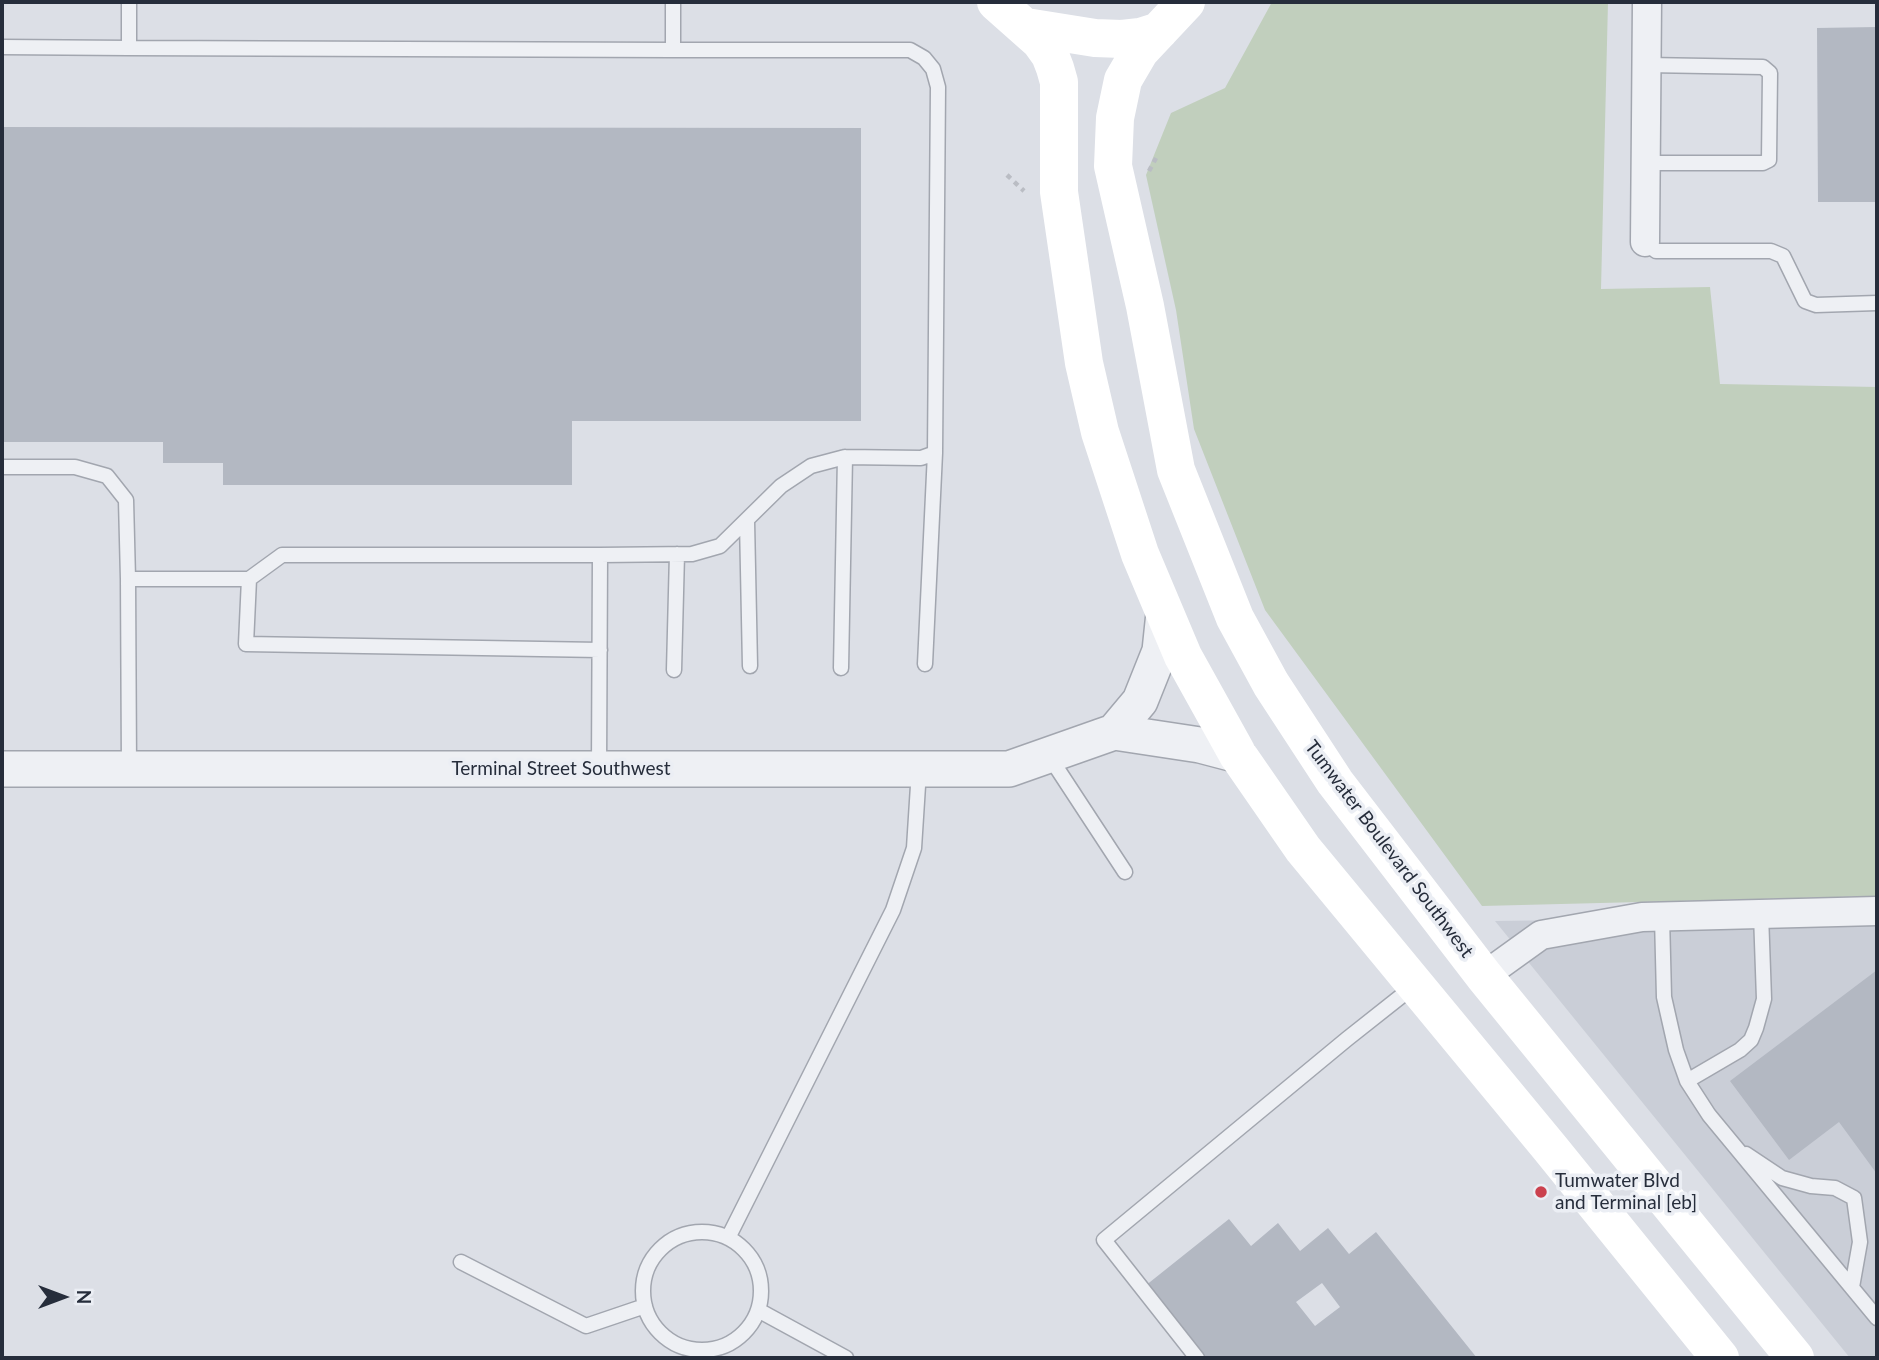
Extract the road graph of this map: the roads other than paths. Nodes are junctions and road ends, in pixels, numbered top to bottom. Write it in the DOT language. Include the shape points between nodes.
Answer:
graph roads {
  1 [pos="128,2"];
  2 [pos="673,2"];
  3 [pos="996,2"];
  4 [pos="1186,2"];
  5 [pos="1647,2"];
  6 [pos="1026,27"];
  7 [pos="1159,31"];
  8 [pos="2,47"];
  9 [pos="129,48"];
  10 [pos="673,50"];
  11 [pos="1647,65"];
  12 [pos="1646,163"];
  13 [pos="1645,242"];
  14 [pos="1877,303"];
  15 [pos="935,453"];
  16 [pos="845,457"];
  17 [pos="2,467"];
  18 [pos="747,522"];
  19 [pos="677,554"];
  20 [pos="600,555"];
  21 [pos="128,579"];
  22 [pos="249,579"];
  23 [pos="1164,613"];
  24 [pos="600,650"];
  25 [pos="925,664"];
  26 [pos="750,666"];
  27 [pos="841,668"];
  28 [pos="674,670"];
  29 [pos="1114,732"];
  30 [pos="1048,755"];
  31 [pos="1238,755"];
  32 [pos="2,769"];
  33 [pos="129,769"];
  34 [pos="599,769"];
  35 [pos="919,769"];
  36 [pos="1125,872"];
  37 [pos="1877,911"];
  38 [pos="1761,914"];
  39 [pos="1662,917"];
  40 [pos="1484,976"];
  41 [pos="1415,985"];
  42 [pos="1687,1081"];
  43 [pos="1734,1146"];
  44 [pos="728,1238"];
  45 [pos="461,1262"];
  46 [pos="1852,1287"];
  47 [pos="645,1306"];
  48 [pos="758,1310"];
  49 [pos="1877,1318"];
  50 [pos="711,1354"];
  51 [pos="846,1358"];
  52 [pos="1197,1358"];
  53 [pos="1720,1358"];
  54 [pos="1795,1358"];
  1 -- 9 [label="lane"];
  2 -- 10 [label="lane"];
  3 -- 6 [label="main road"];
  4 -- 7 [label="main road, Tumwater Boulevard Southwest"];
  5 -- 11 [label="street"];
  6 -- 7 [label="main road" via="1122,39"];
  6 -- 23 [label="main road" via="1050,55 1059,82 1059,192 1084,363 1100,432"];
  7 -- 40 [label="main road, Tumwater Boulevard Southwest" via="1123,80 1113,166 1177,470 1235,618 1271,684 1335,782"];
  8 -- 9 [label="lane"];
  9 -- 10 [label="lane"];
  10 -- 15 [label="lane" via="910,50 933,69 938,87"];
  11 -- 12 [label="street"];
  11 -- 12 [label="lane" via="1763,67 1770,74 1769,160"];
  12 -- 13 [label="street"];
  13 -- 14 [label="lane" via="1656,251 1771,251 1783,256 1805,301 1816,305"];
  15 -- 16 [label="lane" via="921,458"];
  15 -- 25 [label="lane"];
  16 -- 18 [label="lane" via="811,466 781,486"];
  16 -- 27 [label="lane"];
  17 -- 21 [label="lane" via="75,467 107,476 126,499"];
  18 -- 19 [label="lane" via="720,546"];
  18 -- 26 [label="lane"];
  19 -- 20 [label="lane"];
  19 -- 28 [label="lane"];
  20 -- 22 [label="lane" via="282,555"];
  20 -- 24 [label="lane"];
  21 -- 22 [label="lane"];
  21 -- 33 [label="lane"];
  22 -- 24 [label="lane" via="246,644"];
  23 -- 29 [label="street" via="1160,652 1140,701"];
  23 -- 31 [label="main road"];
  24 -- 34 [label="lane"];
  29 -- 30 [label="street, Terminal Street Southwest"];
  29 -- 31 [label="street, Terminal Street Southwest"];
  30 -- 35 [label="street, Terminal Street Southwest" via="1009,769"];
  30 -- 36 [label="lane"];
  31 -- 41 [label="main road" via="1303,849"];
  32 -- 33 [label="street, Terminal Street Southwest"];
  33 -- 34 [label="street, Terminal Street Southwest"];
  34 -- 35 [label="street, Terminal Street Southwest"];
  35 -- 44 [label="lane" via="914,848 893,910"];
  37 -- 38 [label="street"];
  38 -- 39 [label="street"];
  38 -- 42 [label="lane" via="1764,999 1751,1040"];
  39 -- 40 [label="street" via="1541,935"];
  39 -- 42 [label="lane" via="1664,996"];
  40 -- 54 [label="main road, Tumwater Boulevard Southwest"];
  41 -- 52 [label="lane" via="1104,1240"];
  41 -- 53 [label="main road"];
  42 -- 43 [label="lane"];
  43 -- 46 [label="lane"];
  43 -- 46 [label="lane" via="1782,1178 1835,1188 1854,1198 1860,1242"];
  44 -- 47 [label="lane" via="695,1233 665,1245 646,1272"];
  44 -- 48 [label="lane" via="753,1261 761,1293"];
  45 -- 47 [label="lane" via="586,1326"];
  46 -- 49 [label="lane"];
  47 -- 50 [label="lane" via="662,1334 676,1344"];
  48 -- 50 [label="lane" via="739,1337"];
  48 -- 51 [label="lane"];
}
